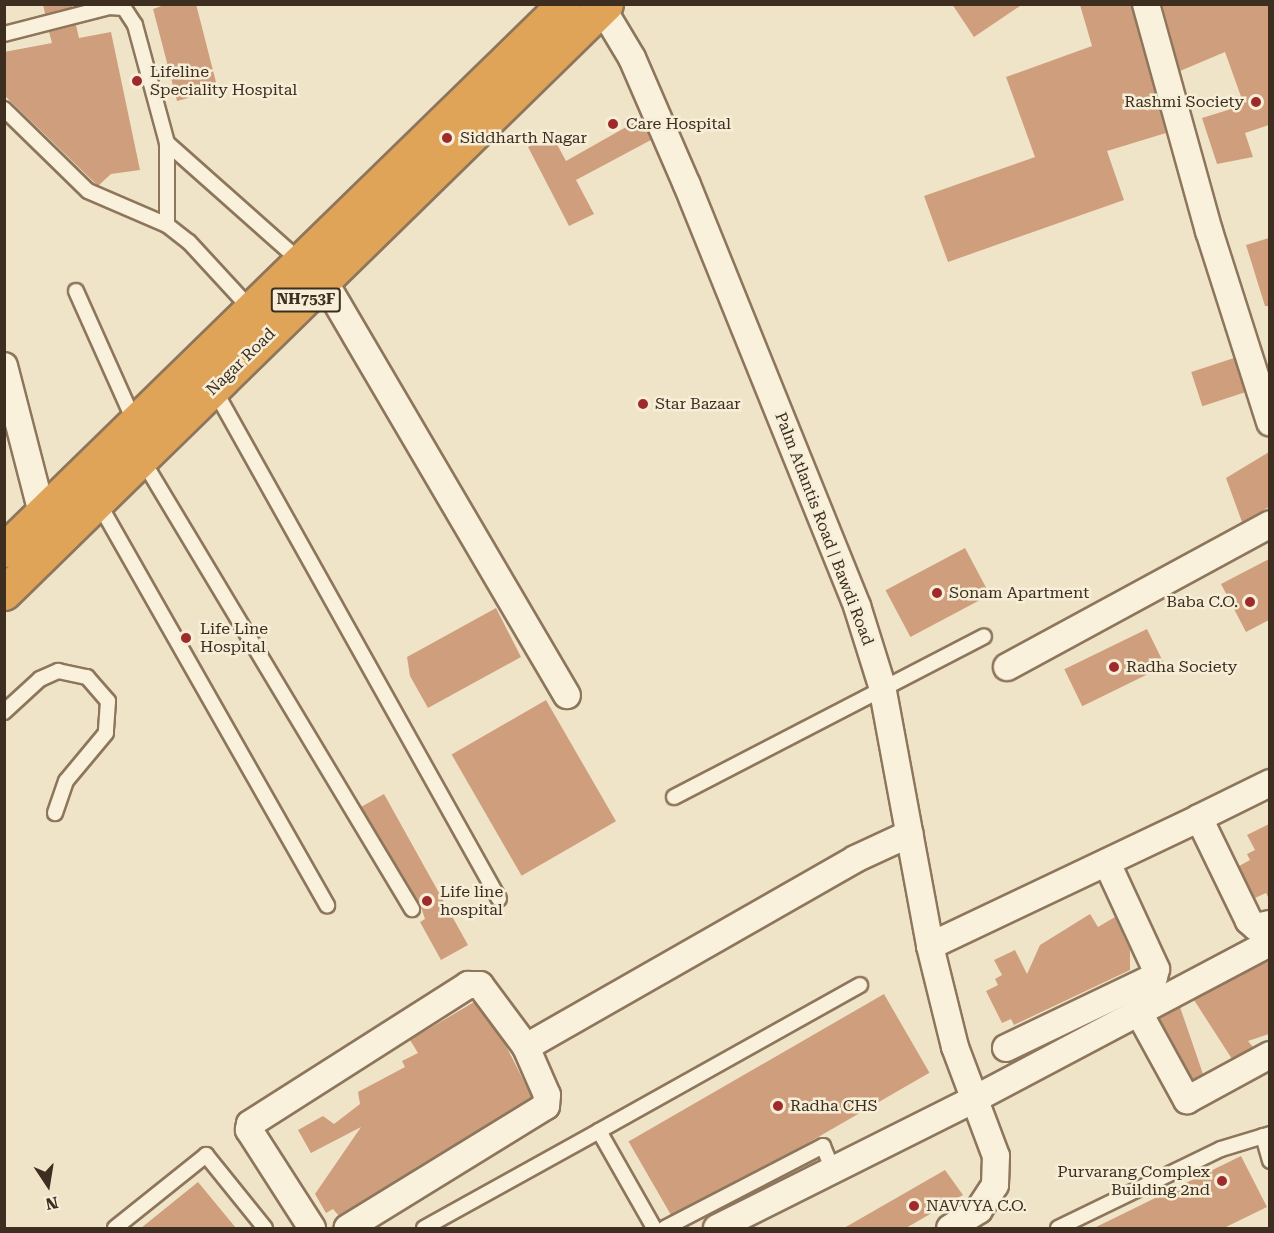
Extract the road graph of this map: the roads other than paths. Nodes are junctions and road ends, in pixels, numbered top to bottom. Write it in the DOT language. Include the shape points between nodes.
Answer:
graph roads {
  1 [pos="564,4"];
  2 [pos="1146,4"];
  3 [pos="130,6"];
  4 [pos="604,6"];
  5 [pos="87,8"];
  6 [pos="4,33"];
  7 [pos="4,109"];
  8 [pos="167,143"];
  9 [pos="345,217"];
  10 [pos="167,225"];
  11 [pos="363,245"];
  12 [pos="300,261"];
  13 [pos="325,283"];
  14 [pos="76,291"];
  15 [pos="250,308"];
  16 [pos="4,366"];
  17 [pos="214,389"];
  18 [pos="1269,422"];
  19 [pos="135,423"];
  20 [pos="142,459"];
  21 [pos="98,501"];
  22 [pos="42,513"];
  23 [pos="1269,524"];
  24 [pos="4,550"];
  25 [pos="4,593"];
  26 [pos="984,636"];
  27 [pos="1007,667"];
  28 [pos="882,686"];
  29 [pos="567,695"];
  30 [pos="4,712"];
  31 [pos="1269,783"];
  32 [pos="674,797"];
  33 [pos="55,813"];
  34 [pos="1199,818"];
  35 [pos="909,834"];
  36 [pos="1107,863"];
  37 [pos="499,899"];
  38 [pos="327,905"];
  39 [pos="412,909"];
  40 [pos="1269,924"];
  41 [pos="1269,944"];
  42 [pos="930,946"];
  43 [pos="860,985"];
  44 [pos="1138,1011"];
  45 [pos="526,1047"];
  46 [pos="1006,1048"];
  47 [pos="1269,1055"];
  48 [pos="973,1100"];
  49 [pos="599,1131"];
  50 [pos="1266,1135"];
  51 [pos="1269,1161"];
  52 [pos="833,1171"];
  53 [pos="116,1228"];
  54 [pos="265,1228"];
  55 [pos="312,1228"];
  56 [pos="348,1228"];
  57 [pos="424,1228"];
  58 [pos="654,1228"];
  59 [pos="665,1228"];
  60 [pos="717,1228"];
  61 [pos="950,1228"];
  62 [pos="1058,1228"];
  1 -- 9 [label="highway, Nagar Road / NH753F"];
  2 -- 18 [label="street" via="1209,231"];
  3 -- 5 [label="lane"];
  3 -- 8 [label="lane"];
  4 -- 11 [label="highway, Nagar Road / NH753F"];
  4 -- 28 [label="street, Palm Atlantis Road | Bawdi Road" via="632,58 687,185 857,606"];
  5 -- 6 [label="lane"];
  7 -- 10 [label="lane" via="88,191"];
  8 -- 10 [label="lane"];
  8 -- 12 [label="lane"];
  9 -- 11 [label="highway"];
  9 -- 12 [label="highway, Nagar Road / NH753F"];
  10 -- 15 [label="lane"];
  11 -- 13 [label="highway, Nagar Road / NH753F"];
  12 -- 15 [label="highway, Nagar Road / NH753F"];
  13 -- 17 [label="highway, Nagar Road / NH753F"];
  13 -- 29 [label="street"];
  14 -- 19 [label="lane"];
  15 -- 19 [label="highway, Nagar Road / NH753F"];
  16 -- 22 [label="street"];
  17 -- 20 [label="highway, Nagar Road / NH753F"];
  17 -- 37 [label="lane"];
  19 -- 22 [label="highway, Nagar Road / NH753F"];
  20 -- 21 [label="highway, Nagar Road / NH753F"];
  20 -- 39 [label="lane"];
  21 -- 25 [label="highway, Nagar Road / NH753F"];
  21 -- 38 [label="lane"];
  22 -- 24 [label="highway, Nagar Road / NH753F"];
  23 -- 27 [label="street"];
  26 -- 28 [label="lane"];
  28 -- 32 [label="lane"];
  28 -- 35 [label="street, Palm Atlantis Road | Bawdi Road"];
  30 -- 33 [label="lane" via="40,679 58,671 87,677 108,701 106,733 66,781"];
  31 -- 34 [label="street"];
  34 -- 36 [label="street"];
  34 -- 40 [label="street" via="1249,921 1256,927"];
  35 -- 42 [label="street, Palm Atlantis Road | Bawdi Road"];
  35 -- 45 [label="street" via="855,859"];
  36 -- 42 [label="street"];
  36 -- 46 [label="street" via="1156,969 1154,977"];
  41 -- 44 [label="street"];
  42 -- 48 [label="street, Palm Atlantis Road | Bawdi Road"];
  43 -- 49 [label="lane"];
  44 -- 47 [label="street" via="1187,1100"];
  44 -- 48 [label="street"];
  45 -- 55 [label="street" via="498,1005 474,983 250,1124 249,1130"];
  45 -- 56 [label="street" via="547,1095 543,1109"];
  48 -- 52 [label="street"];
  48 -- 61 [label="street, Palm Atlantis Road | Bawdi Road" via="996,1156 995,1185 979,1210"];
  49 -- 57 [label="lane"];
  49 -- 58 [label="lane"];
  50 -- 51 [label="lane"];
  50 -- 62 [label="lane" via="1221,1149"];
  52 -- 59 [label="lane" via="823,1146"];
  52 -- 60 [label="street"];
  53 -- 54 [label="lane" via="206,1155"];
}
